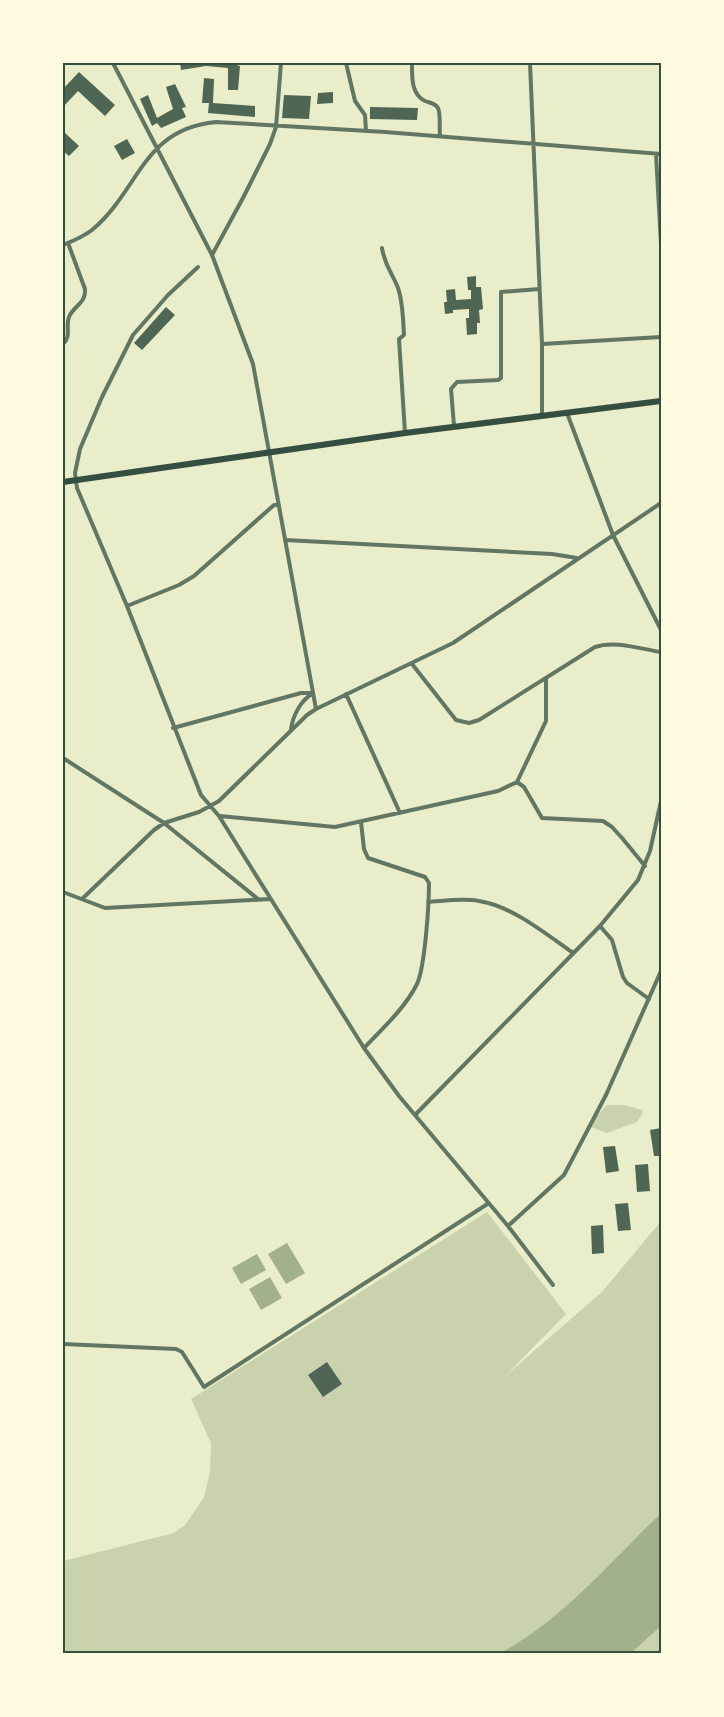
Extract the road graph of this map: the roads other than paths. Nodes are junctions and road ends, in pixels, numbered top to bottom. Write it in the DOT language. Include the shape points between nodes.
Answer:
graph roads {
  1 [pos="113,63"];
  2 [pos="282,63"];
  3 [pos="346,63"];
  4 [pos="412,63"];
  5 [pos="530,63"];
  6 [pos="276,127"];
  7 [pos="366,131"];
  8 [pos="440,136"];
  9 [pos="533,143"];
  10 [pos="158,147"];
  11 [pos="659,154"];
  12 [pos="65,244"];
  13 [pos="661,244"];
  14 [pos="382,248"];
  15 [pos="212,255"];
  16 [pos="198,267"];
  17 [pos="540,289"];
  18 [pos="661,337"];
  19 [pos="63,344"];
  20 [pos="542,344"];
  21 [pos="661,401"];
  22 [pos="567,413"];
  23 [pos="542,416"];
  24 [pos="454,426"];
  25 [pos="405,433"];
  26 [pos="270,452"];
  27 [pos="76,480"];
  28 [pos="63,482"];
  29 [pos="661,503"];
  30 [pos="279,505"];
  31 [pos="613,535"];
  32 [pos="285,540"];
  33 [pos="578,558"];
  34 [pos="127,606"];
  35 [pos="661,630"];
  36 [pos="661,652"];
  37 [pos="412,664"];
  38 [pos="546,678"];
  39 [pos="312,693"];
  40 [pos="346,694"];
  41 [pos="316,709"];
  42 [pos="173,728"];
  43 [pos="291,731"];
  44 [pos="63,758"];
  45 [pos="517,782"];
  46 [pos="661,801"];
  47 [pos="211,807"];
  48 [pos="400,813"];
  49 [pos="219,816"];
  50 [pos="361,822"];
  51 [pos="164,823"];
  52 [pos="645,866"];
  53 [pos="63,892"];
  54 [pos="82,899"];
  55 [pos="258,899"];
  56 [pos="270,899"];
  57 [pos="428,902"];
  58 [pos="600,926"];
  59 [pos="573,953"];
  60 [pos="661,971"];
  61 [pos="649,999"];
  62 [pos="364,1048"];
  63 [pos="414,1115"];
  64 [pos="489,1203"];
  65 [pos="508,1226"];
  66 [pos="553,1285"];
  67 [pos="63,1344"];
  1 -- 10 [label="street"];
  2 -- 6 [label="street"];
  3 -- 7 [label="street" via="355,101 365,115"];
  4 -- 8 [label="street" via="416,93 439,109"];
  5 -- 9 [label="street"];
  6 -- 7 [label="street"];
  6 -- 10 [label="street" via="201,124 176,133"];
  6 -- 15 [label="street"];
  7 -- 8 [label="street"];
  8 -- 9 [label="street"];
  9 -- 11 [label="street"];
  9 -- 17 [label="street"];
  10 -- 12 [label="street" via="101,221"];
  10 -- 15 [label="street"];
  11 -- 13 [label="street"];
  12 -- 19 [label="street" via="86,295 70,316"];
  14 -- 25 [label="street" via="385,265 400,296"];
  15 -- 26 [label="street" via="253,364"];
  16 -- 27 [label="street" via="133,335 80,449"];
  17 -- 20 [label="street"];
  17 -- 24 [label="street" via="501,292 501,378 454,384"];
  18 -- 20 [label="street"];
  20 -- 23 [label="street"];
  21 -- 22 [label="main road"];
  22 -- 23 [label="main road"];
  22 -- 31 [label="street"];
  23 -- 24 [label="main road"];
  24 -- 25 [label="main road"];
  25 -- 26 [label="main road"];
  26 -- 27 [label="main road"];
  26 -- 30 [label="street"];
  27 -- 28 [label="main road"];
  27 -- 34 [label="street"];
  29 -- 31 [label="street"];
  30 -- 32 [label="street"];
  30 -- 34 [label="street" via="274,505 194,576"];
  31 -- 33 [label="street"];
  31 -- 35 [label="street"];
  32 -- 33 [label="street"];
  32 -- 39 [label="street"];
  33 -- 37 [label="street" via="482,625"];
  34 -- 42 [label="street"];
  36 -- 38 [label="street" via="602,645"];
  37 -- 38 [label="street" via="456,720 469,723"];
  37 -- 40 [label="street"];
  38 -- 45 [label="street" via="546,721"];
  39 -- 41 [label="street"];
  39 -- 42 [label="street"];
  39 -- 43 [label="street" via="305,698"];
  40 -- 41 [label="street"];
  40 -- 48 [label="street"];
  41 -- 43 [label="street"];
  42 -- 47 [label="street" via="201,795"];
  43 -- 47 [label="street"];
  44 -- 51 [label="street"];
  45 -- 48 [label="street" via="498,791"];
  45 -- 52 [label="street" via="542,818 603,821"];
  46 -- 52 [label="street"];
  47 -- 49 [label="street"];
  47 -- 51 [label="street"];
  48 -- 50 [label="street"];
  49 -- 50 [label="street" via="320,827"];
  49 -- 56 [label="street"];
  50 -- 57 [label="street" via="368,858 425,877 429,883"];
  51 -- 54 [label="street"];
  51 -- 55 [label="street"];
  52 -- 58 [label="street"];
  53 -- 54 [label="street"];
  54 -- 55 [label="street" via="105,908"];
  55 -- 56 [label="street"];
  56 -- 62 [label="street"];
  57 -- 59 [label="street" via="489,903 524,920"];
  57 -- 62 [label="street" via="418,981 391,1020"];
  58 -- 59 [label="street"];
  58 -- 61 [label="street" via="612,940 627,983"];
  59 -- 63 [label="street"];
  60 -- 61 [label="street"];
  61 -- 65 [label="street" via="606,1095 564,1175"];
  62 -- 63 [label="street"];
  63 -- 64 [label="street"];
  64 -- 65 [label="street"];
  64 -- 67 [label="street" via="204,1387 182,1352 176,1349"];
  65 -- 66 [label="street"];
}
